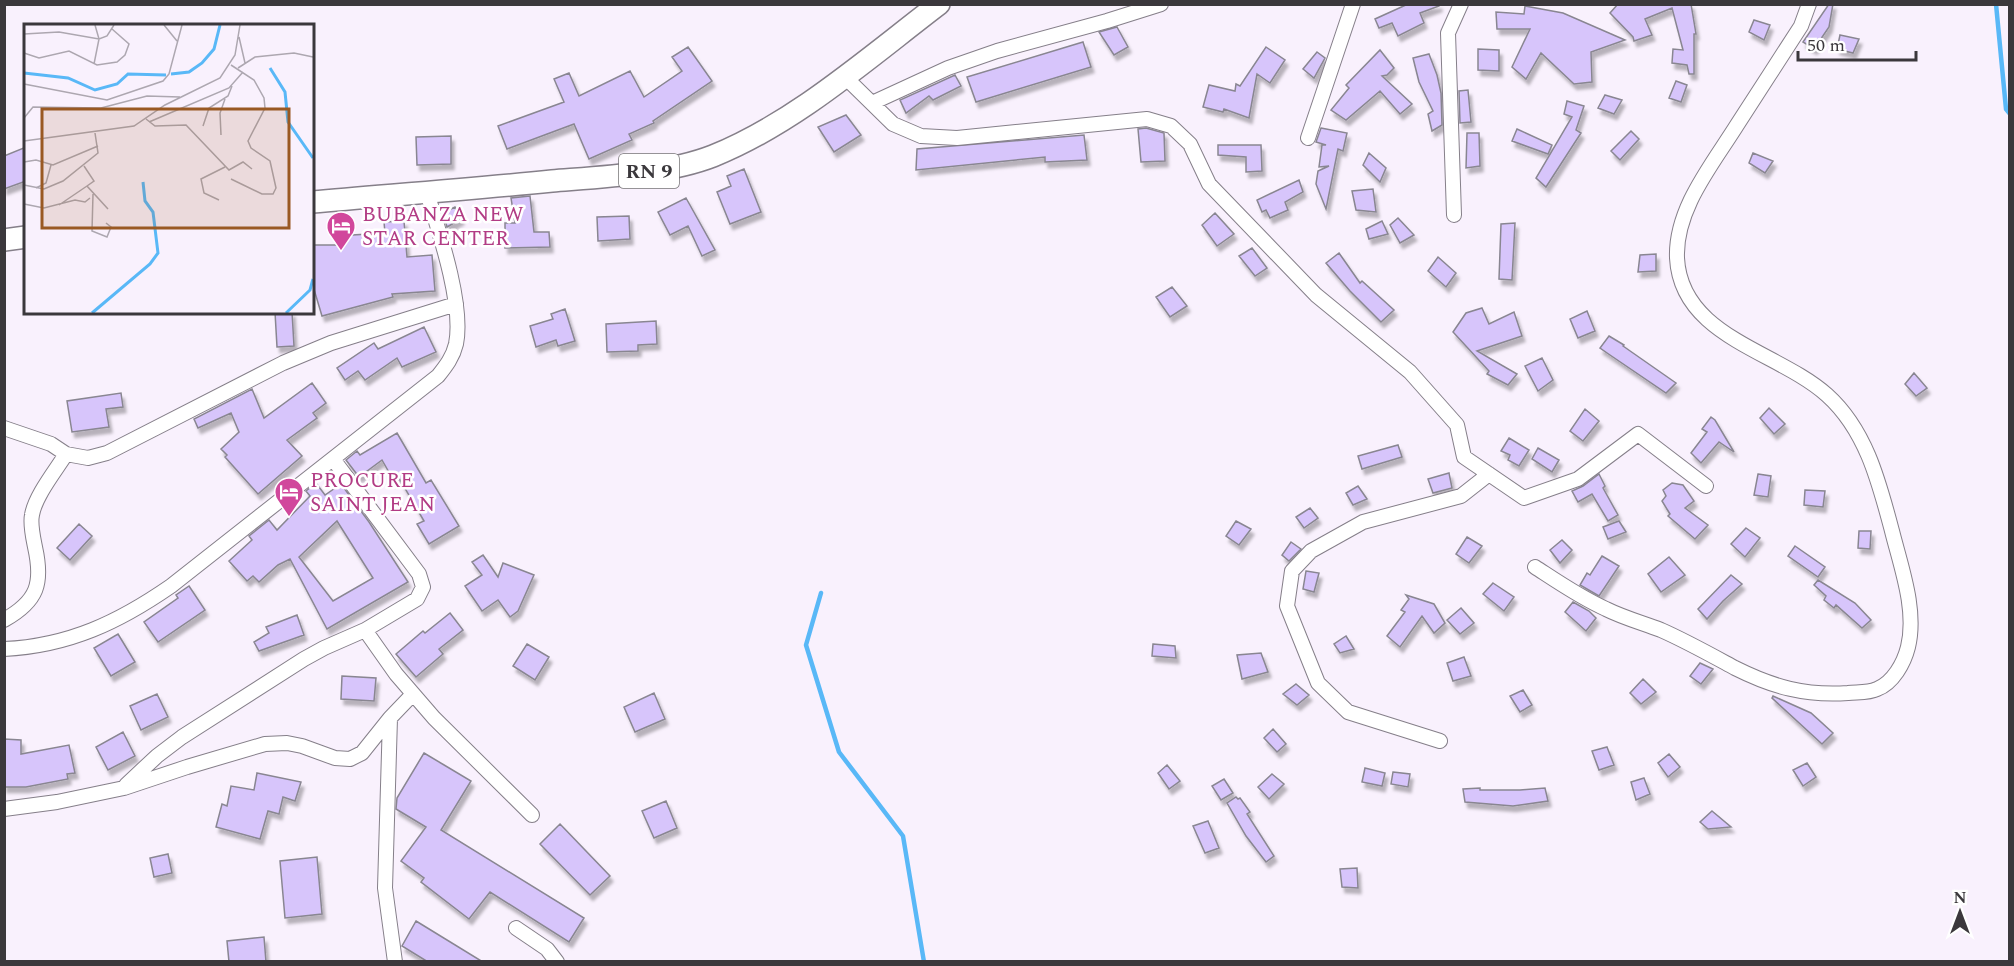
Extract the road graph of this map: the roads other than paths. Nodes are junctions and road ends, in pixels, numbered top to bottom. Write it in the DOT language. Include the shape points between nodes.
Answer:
graph roads {
  1 [pos="939,4"];
  2 [pos="1161,4"];
  3 [pos="1353,4"];
  4 [pos="1461,4"];
  5 [pos="1809,4"];
  6 [pos="844,76"];
  7 [pos="872,103"];
  8 [pos="1308,138"];
  9 [pos="427,193"];
  10 [pos="314,202"];
  11 [pos="1454,215"];
  12 [pos="24,237"];
  13 [pos="4,240"];
  14 [pos="456,304"];
  15 [pos="4,428"];
  16 [pos="66,454"];
  17 [pos="333,459"];
  18 [pos="1489,474"];
  19 [pos="1706,486"];
  20 [pos="1535,567"];
  21 [pos="4,620"];
  22 [pos="365,630"];
  23 [pos="4,649"];
  24 [pos="413,694"];
  25 [pos="390,718"];
  26 [pos="1440,741"];
  27 [pos="124,788"];
  28 [pos="4,809"];
  29 [pos="532,815"];
  30 [pos="516,928"];
  31 [pos="395,962"];
  32 [pos="557,962"];
  1 -- 6 [label="main road, RN 9 / RN 9"];
  2 -- 7 [label="street" via="977,58"];
  3 -- 8 [label="street"];
  4 -- 11 [label="street" via="1448,33"];
  5 -- 20 [label="street" via="1801,26 1694,194 1680,227 1677,258 1684,288 1701,314 1733,339 1796,373 1827,395 1852,424 1869,455 1881,487 1908,604 1908,646 1898,671 1878,689 1861,692 1831,694 1782,688 1661,630 1606,610"];
  6 -- 7 [label="street"];
  6 -- 9 [label="main road, RN 9 / RN 9" via="748,139 711,156 610,176"];
  7 -- 18 [label="street" via="893,124 921,136 957,138 1147,119 1171,126 1190,144 1209,184 1316,295 1410,372 1457,424 1464,457"];
  9 -- 10 [label="main road, RN 9 / RN 9"];
  9 -- 14 [label="street"];
  12 -- 13 [label="main road"];
  14 -- 16 [label="street" via="331,343 283,363 106,453 88,458"];
  14 -- 17 [label="street" via="457,343 451,360 429,384"];
  15 -- 16 [label="street" via="51,444"];
  16 -- 21 [label="street" via="32,514 39,565 37,587 27,605"];
  17 -- 22 [label="street" via="418,574 423,587 417,599"];
  17 -- 23 [label="street" via="136,610 63,640"];
  18 -- 19 [label="street" via="1524,498 1578,479 1638,434"];
  18 -- 26 [label="street" via="1461,496 1364,522 1311,551 1292,571 1287,606 1318,683 1348,712"];
  22 -- 24 [label="street"];
  22 -- 27 [label="street" via="304,659 182,737"];
  24 -- 25 [label="street"];
  24 -- 29 [label="street"];
  25 -- 27 [label="street" via="362,753 350,759 286,743 265,744"];
  25 -- 31 [label="street" via="386,888"];
  27 -- 28 [label="street"];
  30 -- 32 [label="street" via="547,949"];
}
